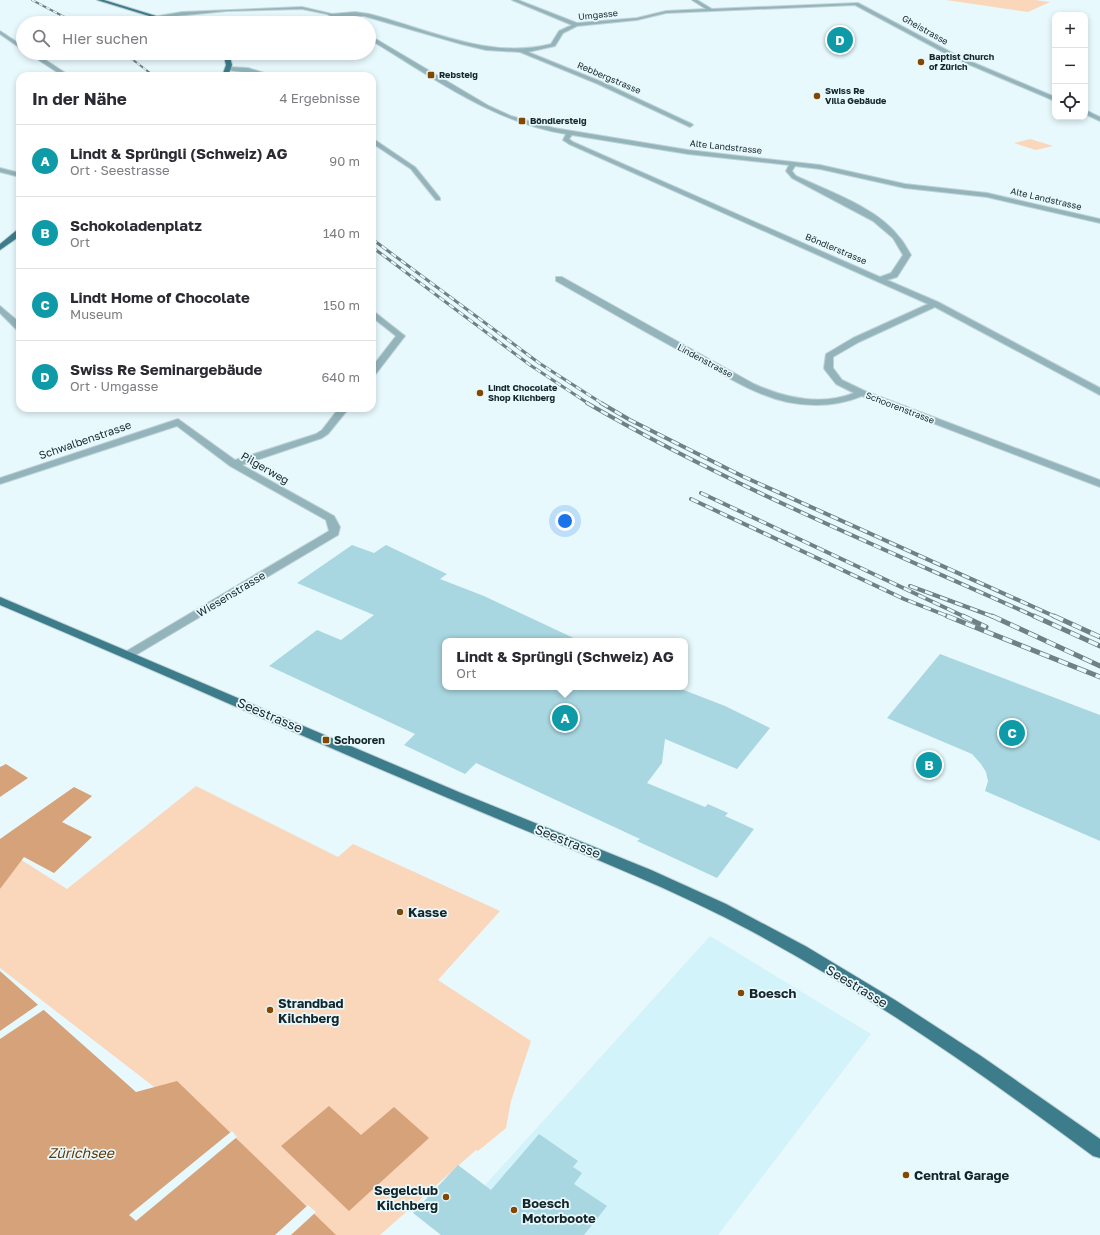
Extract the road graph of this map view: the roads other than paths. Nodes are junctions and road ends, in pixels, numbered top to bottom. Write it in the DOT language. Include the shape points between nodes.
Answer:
graph roads {
  1 [pos="99,0"];
  2 [pos="514,0"];
  3 [pos="694,0"];
  4 [pos="856,2"];
  5 [pos="711,10"];
  6 [pos="332,15"];
  7 [pos="152,16"];
  8 [pos="160,16"];
  9 [pos="374,16"];
  10 [pos="376,17"];
  11 [pos="576,25"];
  12 [pos="0,32"];
  13 [pos="376,41"];
  14 [pos="16,43"];
  15 [pos="520,51"];
  16 [pos="42,60"];
  17 [pos="228,60"];
  18 [pos="229,70"];
  19 [pos="61,72"];
  20 [pos="256,72"];
  21 [pos="1052,98"];
  22 [pos="1088,113"];
  23 [pos="1100,119"];
  24 [pos="690,125"];
  25 [pos="570,133"];
  26 [pos="376,143"];
  27 [pos="793,164"];
  28 [pos="0,170"];
  29 [pos="16,174"];
  30 [pos="438,199"];
  31 [pos="1100,221"];
  32 [pos="16,235"];
  33 [pos="0,248"];
  34 [pos="559,279"];
  35 [pos="881,279"];
  36 [pos="935,304"];
  37 [pos="0,308"];
  38 [pos="376,316"];
  39 [pos="16,324"];
  40 [pos="376,368"];
  41 [pos="1100,392"];
  42 [pos="862,393"];
  43 [pos="341,412"];
  44 [pos="178,422"];
  45 [pos="234,464"];
  46 [pos="0,481"];
  47 [pos="1100,484"];
  48 [pos="334,533"];
  49 [pos="0,601"];
  50 [pos="129,655"];
  51 [pos="1100,1150"];
  1 -- 7 [label="main road"];
  2 -- 11 [label="street"];
  3 -- 5 [label="street"];
  4 -- 5 [label="street, Umgasse"];
  4 -- 21 [label="street, Gheistrasse" via="958,58"];
  5 -- 11 [label="street, Umgasse" via="666,12 632,19"];
  6 -- 8 [label="street" via="309,6 174,13"];
  6 -- 9 [label="street, Umgasse"];
  10 -- 15 [label="street, Umgasse" via="474,45"];
  11 -- 15 [label="street, Umgasse" via="561,32 555,43 548,47"];
  12 -- 14 [label="street"];
  13 -- 25 [label="street, Alte Landstrasse" via="487,107 516,119"];
  15 -- 24 [label="street, Rebbergstrasse" via="600,83"];
  16 -- 19 [label="street"];
  17 -- 18 [label="main road"];
  18 -- 20 [label="street"];
  22 -- 23 [label="street"];
  25 -- 27 [label="street, Alte Landstrasse" via="688,152"];
  25 -- 35 [label="street, Böndlerstrasse" via="566,140 571,143"];
  26 -- 30 [label="street" via="413,168"];
  27 -- 31 [label="street, Alte Landstrasse" via="820,167 905,186 987,195"];
  27 -- 35 [label="street" via="789,171 794,177 863,211 896,237 907,255 894,274"];
  28 -- 29 [label="street"];
  32 -- 33 [label="main road"];
  34 -- 42 [label="street, Lindenstrasse" via="641,327 757,389 799,402 825,403 846,400"];
  35 -- 36 [label="street, Böndlerstrasse"];
  36 -- 41 [label="street, Böndlerstrasse"];
  36 -- 42 [label="street, Schoorenstrasse" via="856,340 829,356 828,368 840,382"];
  37 -- 39 [label="street"];
  38 -- 40 [label="street" via="402,336"];
  42 -- 47 [label="street, Schoorenstrasse"];
  43 -- 45 [label="street" via="319,436"];
  44 -- 45 [label="street, Pilgerweg"];
  44 -- 46 [label="street, Schwalbenstrasse"];
  45 -- 48 [label="street, Pilgerweg" via="330,518 335,527"];
  48 -- 50 [label="street, Wiesenstrasse"];
  49 -- 50 [label="main road, Seestrasse"];
  50 -- 51 [label="main road, Seestrasse" via="457,796 598,853 715,906 760,929 943,1039"];
}
